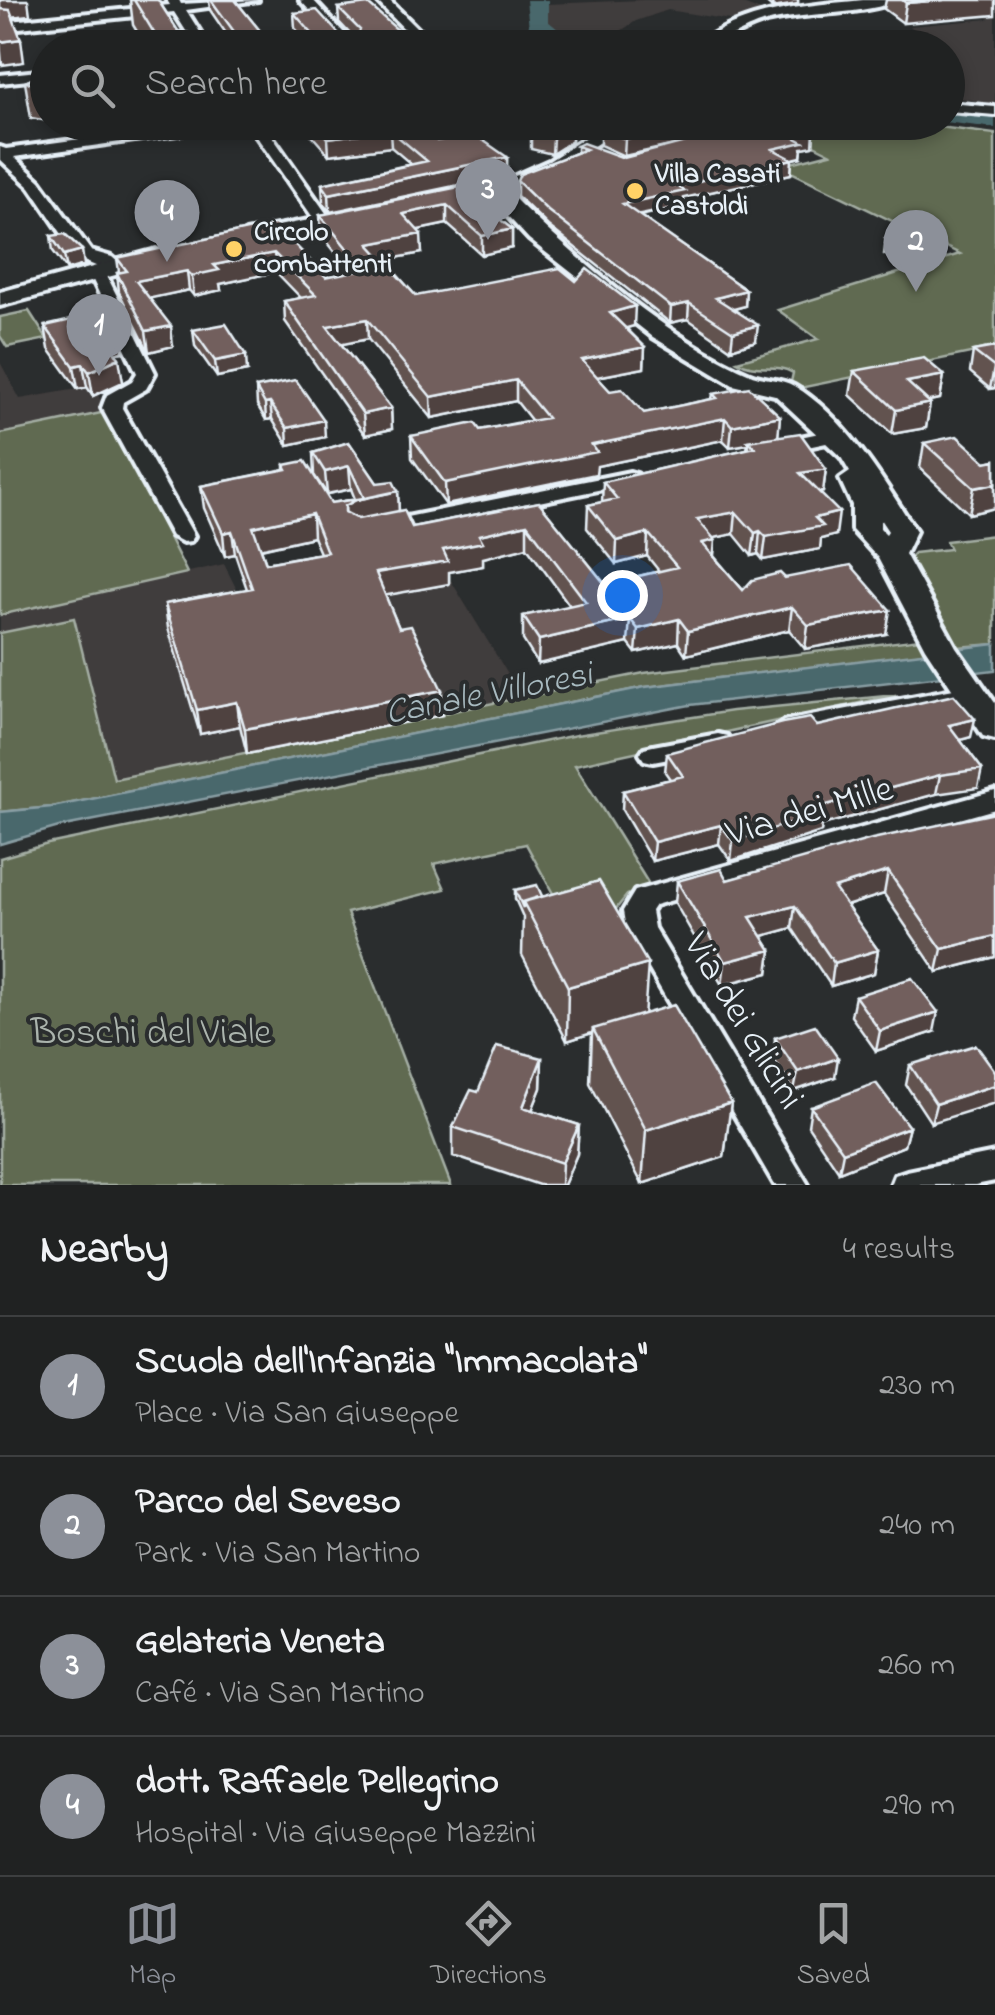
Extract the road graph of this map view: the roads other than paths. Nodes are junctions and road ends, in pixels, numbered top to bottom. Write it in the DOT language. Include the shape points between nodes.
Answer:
graph roads {
  1 [pos="94,0"];
  2 [pos="252,0"];
  3 [pos="306,0"];
  4 [pos="382,0"];
  5 [pos="891,0"];
  6 [pos="175,3"];
  7 [pos="807,4"];
  8 [pos="101,15"];
  9 [pos="0,26"];
  10 [pos="192,30"];
  11 [pos="335,30"];
  12 [pos="413,30"];
  13 [pos="723,30"];
  14 [pos="30,76"];
  15 [pos="0,79"];
  16 [pos="965,108"];
  17 [pos="995,110"];
  18 [pos="103,140"];
  19 [pos="267,140"];
  20 [pos="581,140"];
  21 [pos="593,140"];
  22 [pos="585,145"];
  23 [pos="2,153"];
  24 [pos="600,155"];
  25 [pos="494,189"];
  26 [pos="325,223"];
  27 [pos="219,245"];
  28 [pos="184,252"];
  29 [pos="107,272"];
  30 [pos="0,298"];
  31 [pos="742,380"];
  32 [pos="824,438"];
  33 [pos="766,450"];
  34 [pos="650,474"];
  35 [pos="359,532"];
  36 [pos="182,536"];
  37 [pos="890,554"];
  38 [pos="965,686"];
  39 [pos="995,728"];
  40 [pos="653,754"];
  41 [pos="995,800"];
  42 [pos="645,898"];
  43 [pos="995,1167"];
  44 [pos="948,1182"];
  45 [pos="792,1185"];
  46 [pos="907,1185"];
  1 -- 8 [label="street"];
  2 -- 6 [label="street"];
  3 -- 11 [label="street"];
  4 -- 12 [label="street"];
  5 -- 7 [label="street"];
  6 -- 8 [label="street"];
  6 -- 10 [label="street"];
  7 -- 13 [label="street"];
  8 -- 9 [label="street"];
  14 -- 15 [label="street"];
  16 -- 17 [label="street"];
  18 -- 23 [label="street"];
  19 -- 26 [label="street"];
  20 -- 22 [label="street"];
  21 -- 22 [label="street"];
  22 -- 24 [label="street"];
  22 -- 25 [label="street"];
  23 -- 29 [label="street" via="35,184 84,255 106,260"];
  25 -- 26 [label="street"];
  25 -- 31 [label="street" via="530,227 661,332"];
  26 -- 27 [label="street"];
  28 -- 29 [label="street"];
  29 -- 30 [label="street"];
  29 -- 36 [label="street" via="146,373 112,408"];
  31 -- 32 [label="street" via="755,396"];
  31 -- 37 [label="street" via="780,388 851,452 902,531"];
  32 -- 33 [label="street"];
  32 -- 37 [label="street" via="866,505 868,534"];
  34 -- 35 [label="street"];
  37 -- 38 [label="street"];
  38 -- 39 [label="street"];
  38 -- 40 [label="street"];
  41 -- 42 [label="street, Via dei Mille"];
  42 -- 45 [label="street, Via dei Glicini" via="637,912 640,929"];
  43 -- 44 [label="street"];
  44 -- 46 [label="street"];
}
